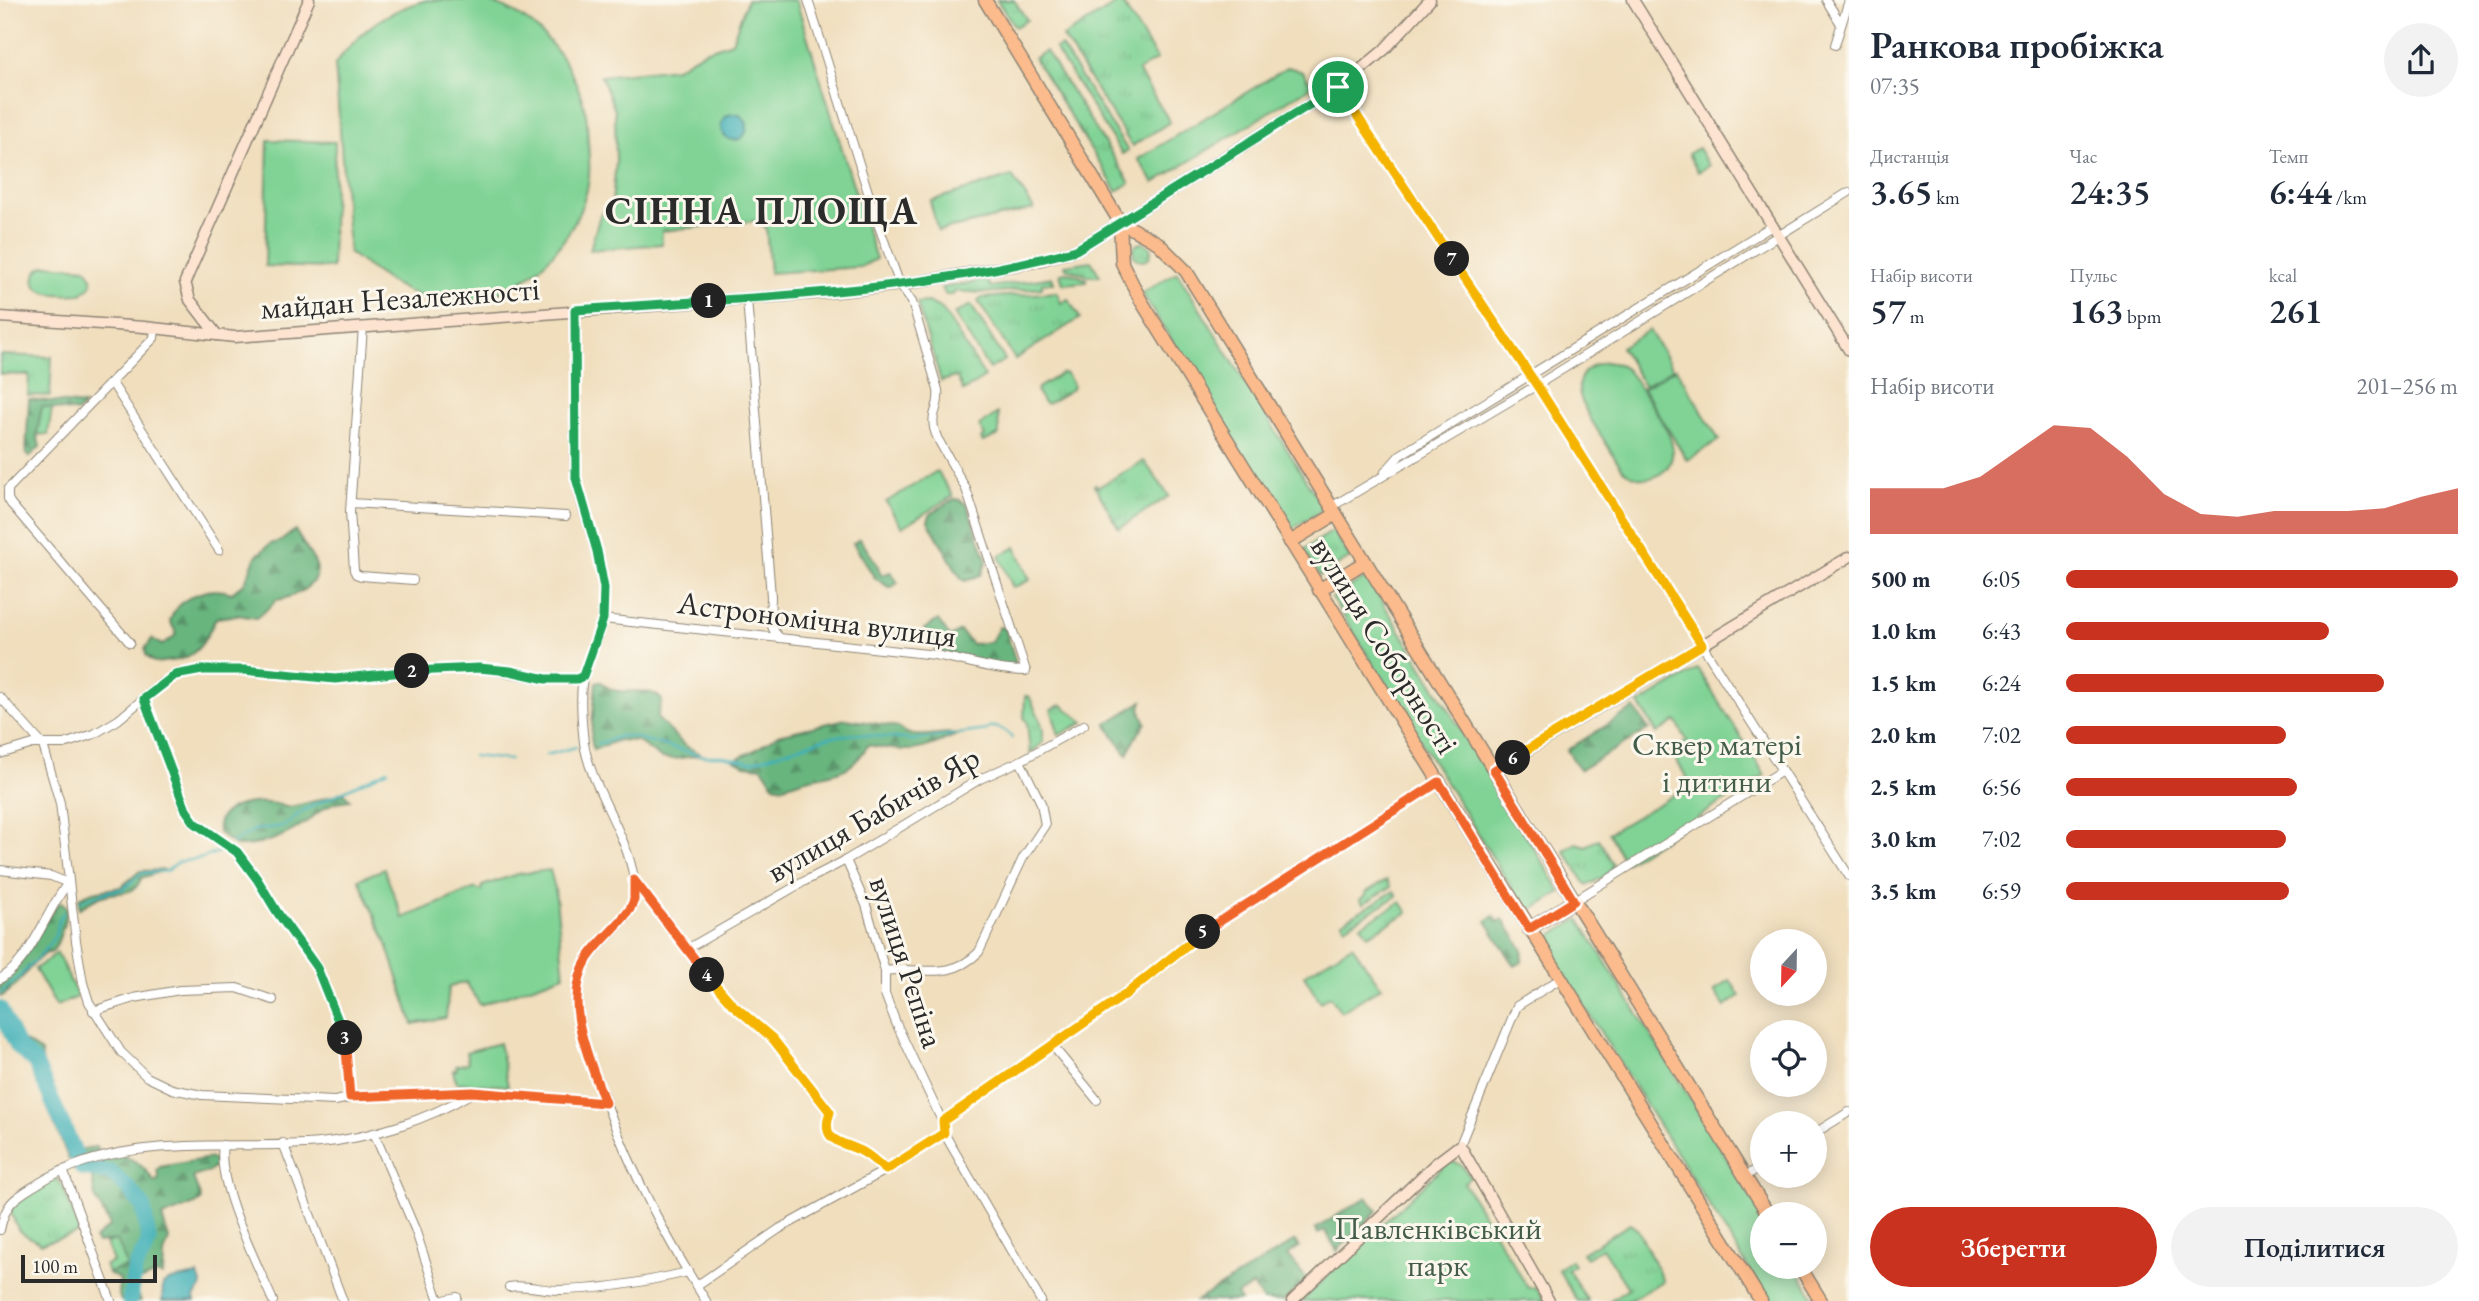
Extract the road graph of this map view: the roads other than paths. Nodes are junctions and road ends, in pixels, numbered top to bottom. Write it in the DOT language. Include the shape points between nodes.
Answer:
graph roads {
  1 [pos="309,0"];
  2 [pos="808,0"];
  3 [pos="985,0"];
  4 [pos="1430,0"];
  5 [pos="1633,0"];
  6 [pos="1826,0"];
  7 [pos="1849,0"];
  8 [pos="1841,24"];
  9 [pos="1835,45"];
  10 [pos="1338,87"];
  11 [pos="1849,192"];
  12 [pos="1120,222"];
  13 [pos="1775,230"];
  14 [pos="900,285"];
  15 [pos="747,299"];
  16 [pos="575,310"];
  17 [pos="0,317"];
  18 [pos="363,327"];
  19 [pos="155,328"];
  20 [pos="217,335"];
  21 [pos="1849,350"];
  22 [pos="1530,375"];
  23 [pos="112,383"];
  24 [pos="1537,385"];
  25 [pos="1379,479"];
  26 [pos="0,483"];
  27 [pos="8,489"];
  28 [pos="351,503"];
  29 [pos="1334,511"];
  30 [pos="566,516"];
  31 [pos="1290,542"];
  32 [pos="219,550"];
  33 [pos="1849,557"];
  34 [pos="1365,562"];
  35 [pos="413,580"];
  36 [pos="1320,590"];
  37 [pos="603,619"];
  38 [pos="771,623"];
  39 [pos="746,634"];
  40 [pos="786,640"];
  41 [pos="130,643"];
  42 [pos="1702,645"];
  43 [pos="583,676"];
  44 [pos="0,697"];
  45 [pos="144,699"];
  46 [pos="1084,725"];
  47 [pos="43,745"];
  48 [pos="0,754"];
  49 [pos="1020,761"];
  50 [pos="1494,770"];
  51 [pos="1782,771"];
  52 [pos="1439,782"];
  53 [pos="846,860"];
  54 [pos="0,870"];
  55 [pos="1849,876"];
  56 [pos="634,880"];
  57 [pos="68,883"];
  58 [pos="1574,901"];
  59 [pos="1529,929"];
  60 [pos="687,949"];
  61 [pos="885,971"];
  62 [pos="0,979"];
  63 [pos="1560,979"];
  64 [pos="273,1000"];
  65 [pos="93,1011"];
  66 [pos="1052,1045"];
  67 [pos="473,1092"];
  68 [pos="350,1097"];
  69 [pos="1097,1100"];
  70 [pos="605,1103"];
  71 [pos="1849,1112"];
  72 [pos="943,1121"];
  73 [pos="1827,1126"];
  74 [pos="374,1133"];
  75 [pos="944,1133"];
  76 [pos="283,1143"];
  77 [pos="223,1145"];
  78 [pos="1460,1145"];
  79 [pos="63,1170"];
  80 [pos="886,1170"];
  81 [pos="1750,1173"];
  82 [pos="1744,1177"];
  83 [pos="1760,1202"];
  84 [pos="2,1209"];
  85 [pos="0,1230"];
  86 [pos="688,1272"];
  87 [pos="1807,1279"];
  88 [pos="696,1286"];
  89 [pos="509,1287"];
  90 [pos="457,1297"];
  91 [pos="111,1301"];
  92 [pos="273,1301"];
  93 [pos="343,1301"];
  94 [pos="443,1301"];
  95 [pos="706,1301"];
  96 [pos="1041,1301"];
  97 [pos="1292,1301"];
  98 [pos="1549,1301"];
  99 [pos="1761,1301"];
  100 [pos="1821,1301"];
  1 -- 20 [label="main road" via="185,282 190,299"];
  2 -- 14 [label="street"];
  3 -- 12 [label="main road, вулиця Соборності"];
  4 -- 10 [label="main road, майдан Незалежності" via="1384,50"];
  5 -- 13 [label="main road"];
  6 -- 8 [label="street"];
  7 -- 8 [label="street"];
  8 -- 9 [label="street"];
  10 -- 12 [label="main road, майдан Незалежності"];
  10 -- 22 [label="street"];
  11 -- 13 [label="street"];
  12 -- 14 [label="main road, майдан Незалежності" via="1076,250 1034,262"];
  12 -- 29 [label="main road, вулиця Соборності" via="1158,243 1186,271"];
  12 -- 31 [label="main road, вулиця Соборності" via="1122,263 1133,286"];
  13 -- 21 [label="main road"];
  13 -- 22 [label="street"];
  13 -- 24 [label="street"];
  14 -- 15 [label="main road, майдан Незалежності"];
  14 -- 40 [label="street, Астрономічна вулиця" via="912,302 938,390 931,419 967,489 1026,671 1000,671 935,655"];
  15 -- 16 [label="main road, майдан Незалежності"];
  15 -- 38 [label="street"];
  16 -- 18 [label="main road, майдан Незалежності"];
  16 -- 37 [label="street" via="576,478 597,551 604,588"];
  17 -- 19 [label="main road, майдан Незалежності"];
  18 -- 20 [label="main road, майдан Незалежності"];
  18 -- 28 [label="street"];
  19 -- 20 [label="main road, майдан Незалежності"];
  19 -- 23 [label="street" via="154,338"];
  22 -- 24 [label="street"];
  22 -- 25 [label="street" via="1400,455"];
  23 -- 27 [label="street"];
  23 -- 32 [label="street"];
  24 -- 25 [label="street"];
  24 -- 42 [label="street"];
  25 -- 29 [label="street"];
  26 -- 27 [label="street"];
  27 -- 41 [label="street" via="11,504"];
  28 -- 30 [label="street"];
  28 -- 35 [label="street" via="356,574"];
  29 -- 31 [label="main road"];
  29 -- 34 [label="main road, вулиця Соборності"];
  31 -- 36 [label="main road, вулиця Соборності"];
  33 -- 42 [label="main road"];
  34 -- 36 [label="main road"];
  34 -- 50 [label="main road, вулиця Соборності"];
  36 -- 52 [label="main road, вулиця Соборності"];
  37 -- 39 [label="street, Астрономічна вулиця"];
  37 -- 43 [label="street"];
  38 -- 39 [label="street"];
  38 -- 40 [label="street" via="774,632"];
  39 -- 40 [label="street, Астрономічна вулиця"];
  42 -- 50 [label="main road"];
  42 -- 51 [label="street"];
  43 -- 45 [label="street" via="546,679 467,667 335,679 202,670 175,675"];
  43 -- 56 [label="street" via="585,747"];
  44 -- 47 [label="street"];
  45 -- 47 [label="street" via="94,734"];
  45 -- 68 [label="street" via="186,810 195,823 247,864 317,968 345,1037"];
  46 -- 49 [label="street, вулиця Бабичів Яр"];
  47 -- 48 [label="street"];
  47 -- 57 [label="street" via="64,822"];
  49 -- 53 [label="street, вулиця Бабичів Яр" via="980,779"];
  49 -- 61 [label="street" via="1041,803 1045,825 1023,858 979,952 960,966 942,971"];
  50 -- 58 [label="main road, вулиця Соборності"];
  51 -- 55 [label="street"];
  51 -- 58 [label="street"];
  52 -- 59 [label="main road, вулиця Соборності"];
  52 -- 66 [label="street" via="1200,933 1126,994"];
  53 -- 60 [label="street, вулиця Бабичів Яр"];
  53 -- 61 [label="street, вулиця Рєпіна" via="866,905"];
  54 -- 57 [label="street" via="51,876"];
  56 -- 60 [label="street"];
  56 -- 70 [label="street" via="630,909 589,957 579,986 582,1034"];
  57 -- 62 [label="street" via="28,948"];
  57 -- 65 [label="street" via="81,972"];
  58 -- 59 [label="main road"];
  58 -- 82 [label="main road, вулиця Соборності"];
  59 -- 63 [label="main road, вулиця Соборності"];
  60 -- 80 [label="street" via="725,997 762,1027 830,1112 827,1128 832,1138 864,1152"];
  61 -- 72 [label="street, вулиця Рєпіна" via="885,994 896,1023"];
  63 -- 78 [label="street" via="1517,1006"];
  63 -- 99 [label="main road, вулиця Соборності"];
  64 -- 65 [label="street" via="237,988 180,990"];
  65 -- 68 [label="street" via="133,1065 172,1089 202,1096 328,1101"];
  66 -- 69 [label="street"];
  66 -- 72 [label="street"];
  67 -- 68 [label="street"];
  67 -- 70 [label="street"];
  67 -- 74 [label="street" via="440,1110"];
  70 -- 86 [label="street" via="633,1172"];
  71 -- 73 [label="street"];
  72 -- 75 [label="street, вулиця Рєпіна"];
  74 -- 76 [label="street" via="319,1143"];
  74 -- 94 [label="street"];
  75 -- 80 [label="street"];
  75 -- 96 [label="street, вулиця Рєпіна"];
  76 -- 77 [label="street"];
  76 -- 93 [label="street"];
  77 -- 79 [label="street" via="121,1152"];
  77 -- 92 [label="street" via="227,1187"];
  78 -- 97 [label="main road"];
  78 -- 98 [label="main road"];
  79 -- 84 [label="street"];
  79 -- 91 [label="street"];
  80 -- 88 [label="street" via="779,1229"];
  81 -- 82 [label="street"];
  82 -- 83 [label="main road, вулиця Соборності"];
  84 -- 85 [label="street"];
  86 -- 88 [label="street"];
  86 -- 89 [label="street" via="637,1284 585,1289"];
  87 -- 100 [label="main road"];
  88 -- 95 [label="street"];
  90 -- 94 [label="street"];
}
